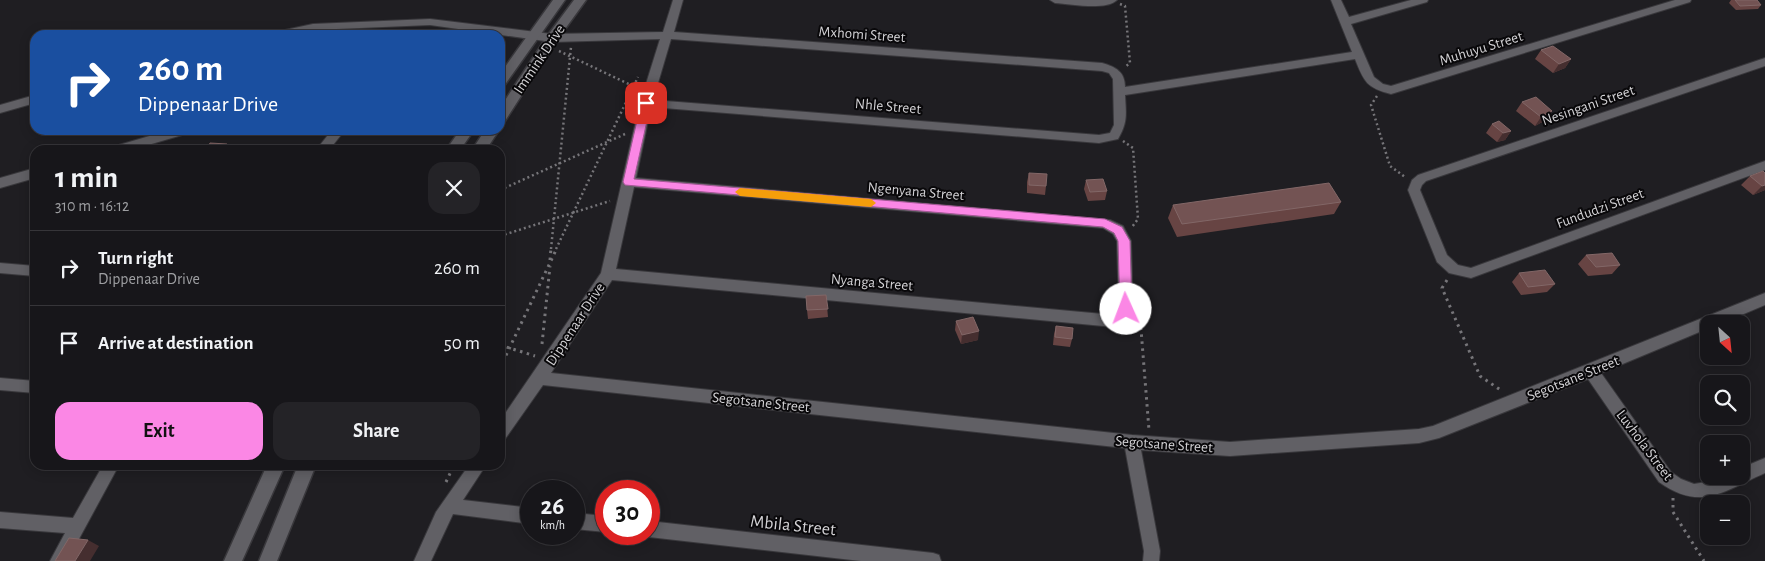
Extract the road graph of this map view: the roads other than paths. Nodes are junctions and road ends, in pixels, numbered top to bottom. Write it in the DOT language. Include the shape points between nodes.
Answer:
graph roads {
  1 [pos="559,0"];
  2 [pos="580,0"];
  3 [pos="678,0"];
  4 [pos="1056,0"];
  5 [pos="1113,0"];
  6 [pos="1336,0"];
  7 [pos="1423,0"];
  8 [pos="1686,0"];
  9 [pos="430,22"];
  10 [pos="1345,22"];
  11 [pos="303,30"];
  12 [pos="423,30"];
  13 [pos="489,30"];
  14 [pos="505,32"];
  15 [pos="666,35"];
  16 [pos="533,36"];
  17 [pos="552,38"];
  18 [pos="1360,55"];
  19 [pos="1765,62"];
  20 [pos="505,77"];
  21 [pos="1120,92"];
  22 [pos="647,98"];
  23 [pos="30,100"];
  24 [pos="0,109"];
  25 [pos="505,110"];
  26 [pos="168,135"];
  27 [pos="335,135"];
  28 [pos="133,145"];
  29 [pos="326,145"];
  30 [pos="1765,164"];
  31 [pos="30,174"];
  32 [pos="628,182"];
  33 [pos="0,183"];
  34 [pos="1450,267"];
  35 [pos="0,268"];
  36 [pos="30,270"];
  37 [pos="608,274"];
  38 [pos="1765,299"];
  39 [pos="1125,312"];
  40 [pos="1591,372"];
  41 [pos="539,378"];
  42 [pos="0,384"];
  43 [pos="30,387"];
  44 [pos="505,427"];
  45 [pos="1132,442"];
  46 [pos="1765,465"];
  47 [pos="108,470"];
  48 [pos="274,470"];
  49 [pos="305,470"];
  50 [pos="474,470"];
  51 [pos="1750,472"];
  52 [pos="1720,485"];
  53 [pos="448,506"];
  54 [pos="520,515"];
  55 [pos="0,520"];
  56 [pos="77,526"];
  57 [pos="660,530"];
  58 [pos="58,561"];
  59 [pos="233,561"];
  60 [pos="268,561"];
  61 [pos="422,561"];
  62 [pos="933,561"];
  63 [pos="1151,561"];
  1 -- 16 [label="main road, Immink Drive"];
  2 -- 17 [label="main road, Immink Drive"];
  3 -- 15 [label="street, Dippenaar Drive"];
  4 -- 5 [label="street" via="1102,3"];
  6 -- 10 [label="street"];
  7 -- 10 [label="street"];
  8 -- 18 [label="street, Muhuyu Street" via="1397,90 1381,88 1369,79"];
  9 -- 11 [label="street, Mxhomi Street"];
  9 -- 12 [label="street"];
  9 -- 13 [label="street, Mxhomi Street"];
  10 -- 18 [label="street"];
  14 -- 16 [label="street, Mxhomi Street"];
  15 -- 17 [label="street, Mxhomi Street"];
  15 -- 21 [label="street, Mxhomi Street" via="1102,67 1117,75"];
  15 -- 22 [label="street, Dippenaar Drive"];
  16 -- 17 [label="street, Mxhomi Street"];
  16 -- 20 [label="main road, Immink Drive"];
  17 -- 25 [label="main road, Immink Drive"];
  18 -- 21 [label="street"];
  19 -- 34 [label="street, Nesingani Street" via="1418,182 1414,190 1442,258"];
  21 -- 22 [label="street, Nhle Street" via="1117,130 1109,138 1099,139"];
  22 -- 32 [label="street, Dippenaar Drive"];
  23 -- 24 [label="street"];
  26 -- 28 [label="street"];
  27 -- 29 [label="street"];
  30 -- 34 [label="street, Fundudzi Street" via="1471,273"];
  31 -- 33 [label="street"];
  32 -- 37 [label="street, Dippenaar Drive"];
  32 -- 39 [label="street, Ngenyana Street" via="1105,223 1123,236"];
  35 -- 36 [label="street"];
  37 -- 39 [label="street, Nyanga Street" via="1114,321"];
  37 -- 41 [label="street, Dippenaar Drive" via="546,359"];
  38 -- 40 [label="street, Segotsane Street"];
  40 -- 45 [label="street, Segotsane Street" via="1438,432 1419,436 1230,448"];
  40 -- 52 [label="street, Luvhola Street" via="1665,477 1694,492"];
  41 -- 44 [label="street, Dippenaar Drive"];
  41 -- 45 [label="street, Segotsane Street"];
  42 -- 43 [label="street"];
  45 -- 63 [label="street" via="1152,551"];
  46 -- 51 [label="street, Luvhola Street"];
  47 -- 56 [label="street"];
  48 -- 59 [label="main road"];
  49 -- 60 [label="main road"];
  50 -- 53 [label="street"];
  53 -- 54 [label="street"];
  53 -- 61 [label="street"];
  55 -- 56 [label="street"];
  56 -- 58 [label="street"];
  57 -- 62 [label="street, Mbila Street"];
}
